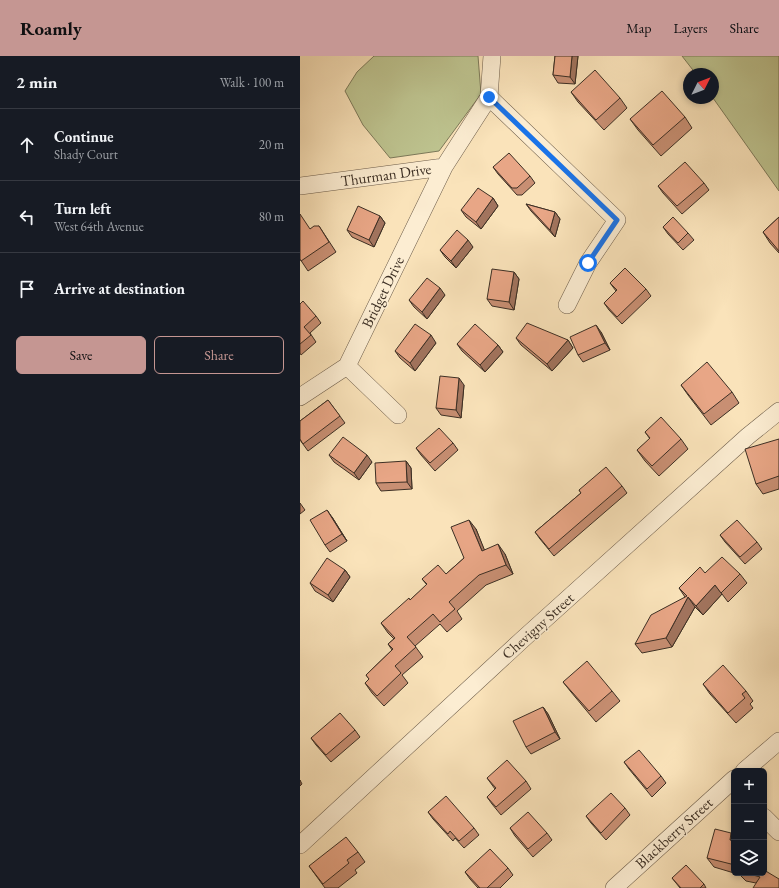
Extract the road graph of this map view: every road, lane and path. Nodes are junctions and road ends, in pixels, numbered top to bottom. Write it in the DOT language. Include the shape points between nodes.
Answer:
graph roads {
  1 [pos="492,56"];
  2 [pos="489,97"];
  3 [pos="444,167"];
  4 [pos="300,186"];
  5 [pos="567,305"];
  6 [pos="346,366"];
  7 [pos="300,397"];
  8 [pos="779,411"];
  9 [pos="398,415"];
  10 [pos="779,741"];
  11 [pos="748,768"];
  12 [pos="731,785"];
  13 [pos="767,820"];
  14 [pos="779,832"];
  15 [pos="300,845"];
  16 [pos="614,888"];
  1 -- 2 [label="street, Thurman Drive"];
  2 -- 3 [label="street, Thurman Drive"];
  2 -- 5 [label="street" via="617,220 588,263"];
  3 -- 4 [label="street, Thurman Drive"];
  3 -- 6 [label="street, Bridget Drive"];
  6 -- 7 [label="street, Bridget Drive"];
  6 -- 9 [label="street"];
  8 -- 15 [label="street, Chevigny Street" via="523,639"];
  10 -- 11 [label="street"];
  12 -- 16 [label="street, Blackberry Street"];
  13 -- 14 [label="street"];
}
